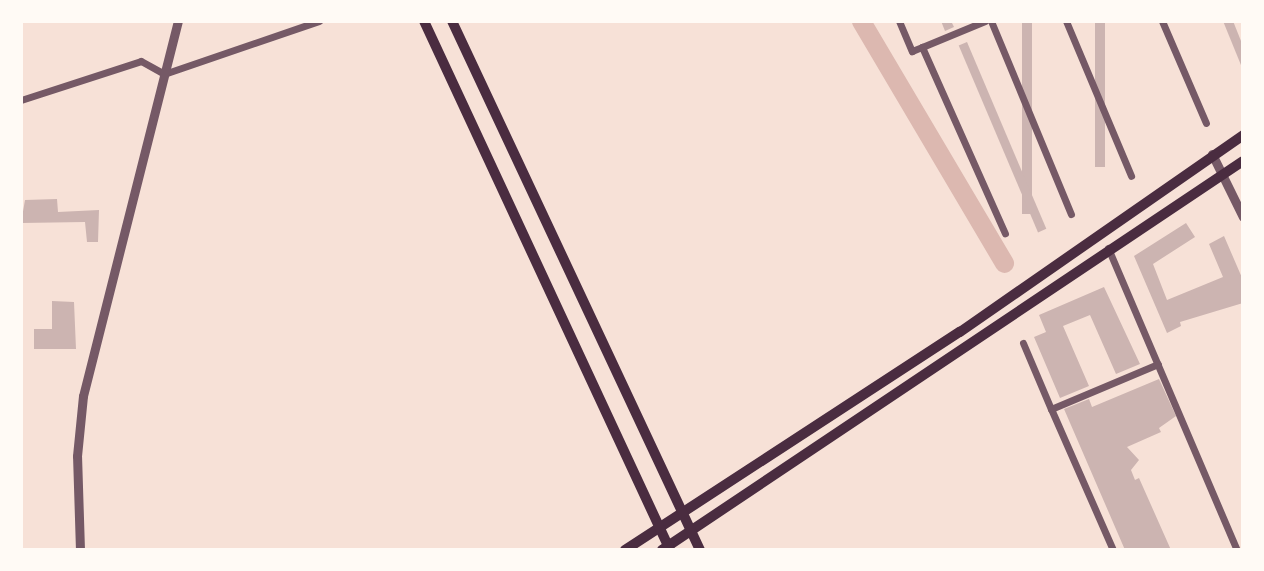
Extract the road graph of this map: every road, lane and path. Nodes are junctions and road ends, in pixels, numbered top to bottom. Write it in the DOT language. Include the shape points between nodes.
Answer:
graph roads {
  1 [pos="178,21"];
  2 [pos="319,21"];
  3 [pos="424,21"];
  4 [pos="452,21"];
  5 [pos="899,21"];
  6 [pos="985,21"];
  7 [pos="991,21"];
  8 [pos="1066,21"];
  9 [pos="1162,21"];
  10 [pos="922,47"];
  11 [pos="164,74"];
  12 [pos="21,100"];
  13 [pos="1206,123"];
  14 [pos="1243,135"];
  15 [pos="1212,154"];
  16 [pos="1243,161"];
  17 [pos="1223,172"];
  18 [pos="1131,176"];
  19 [pos="1071,214"];
  20 [pos="1243,217"];
  21 [pos="1005,233"];
  22 [pos="1108,248"];
  23 [pos="1023,344"];
  24 [pos="1158,364"];
  25 [pos="1051,409"];
  26 [pos="682,513"];
  27 [pos="659,528"];
  28 [pos="692,531"];
  29 [pos="667,549"];
  30 [pos="80,550"];
  31 [pos="625,550"];
  32 [pos="701,550"];
  33 [pos="1113,550"];
  34 [pos="1237,550"];
  1 -- 11 [label="street"];
  2 -- 11 [label="street"];
  3 -- 27 [label="main road"];
  4 -- 26 [label="main road"];
  5 -- 10 [label="street" via="912,51"];
  6 -- 10 [label="street"];
  7 -- 19 [label="street"];
  8 -- 18 [label="street"];
  9 -- 13 [label="street"];
  10 -- 21 [label="street"];
  11 -- 12 [label="street" via="141,61"];
  11 -- 30 [label="street" via="83,396 78,437"];
  14 -- 15 [label="main road"];
  15 -- 17 [label="street"];
  15 -- 26 [label="main road" via="960,332"];
  16 -- 17 [label="main road"];
  17 -- 20 [label="street"];
  17 -- 22 [label="main road"];
  22 -- 24 [label="street"];
  22 -- 28 [label="main road"];
  23 -- 25 [label="street"];
  24 -- 25 [label="street"];
  24 -- 34 [label="street"];
  25 -- 33 [label="street"];
  26 -- 27 [label="main road"];
  26 -- 28 [label="main road"];
  27 -- 29 [label="main road"];
  27 -- 31 [label="main road"];
  28 -- 29 [label="main road"];
  28 -- 32 [label="main road"];
}
